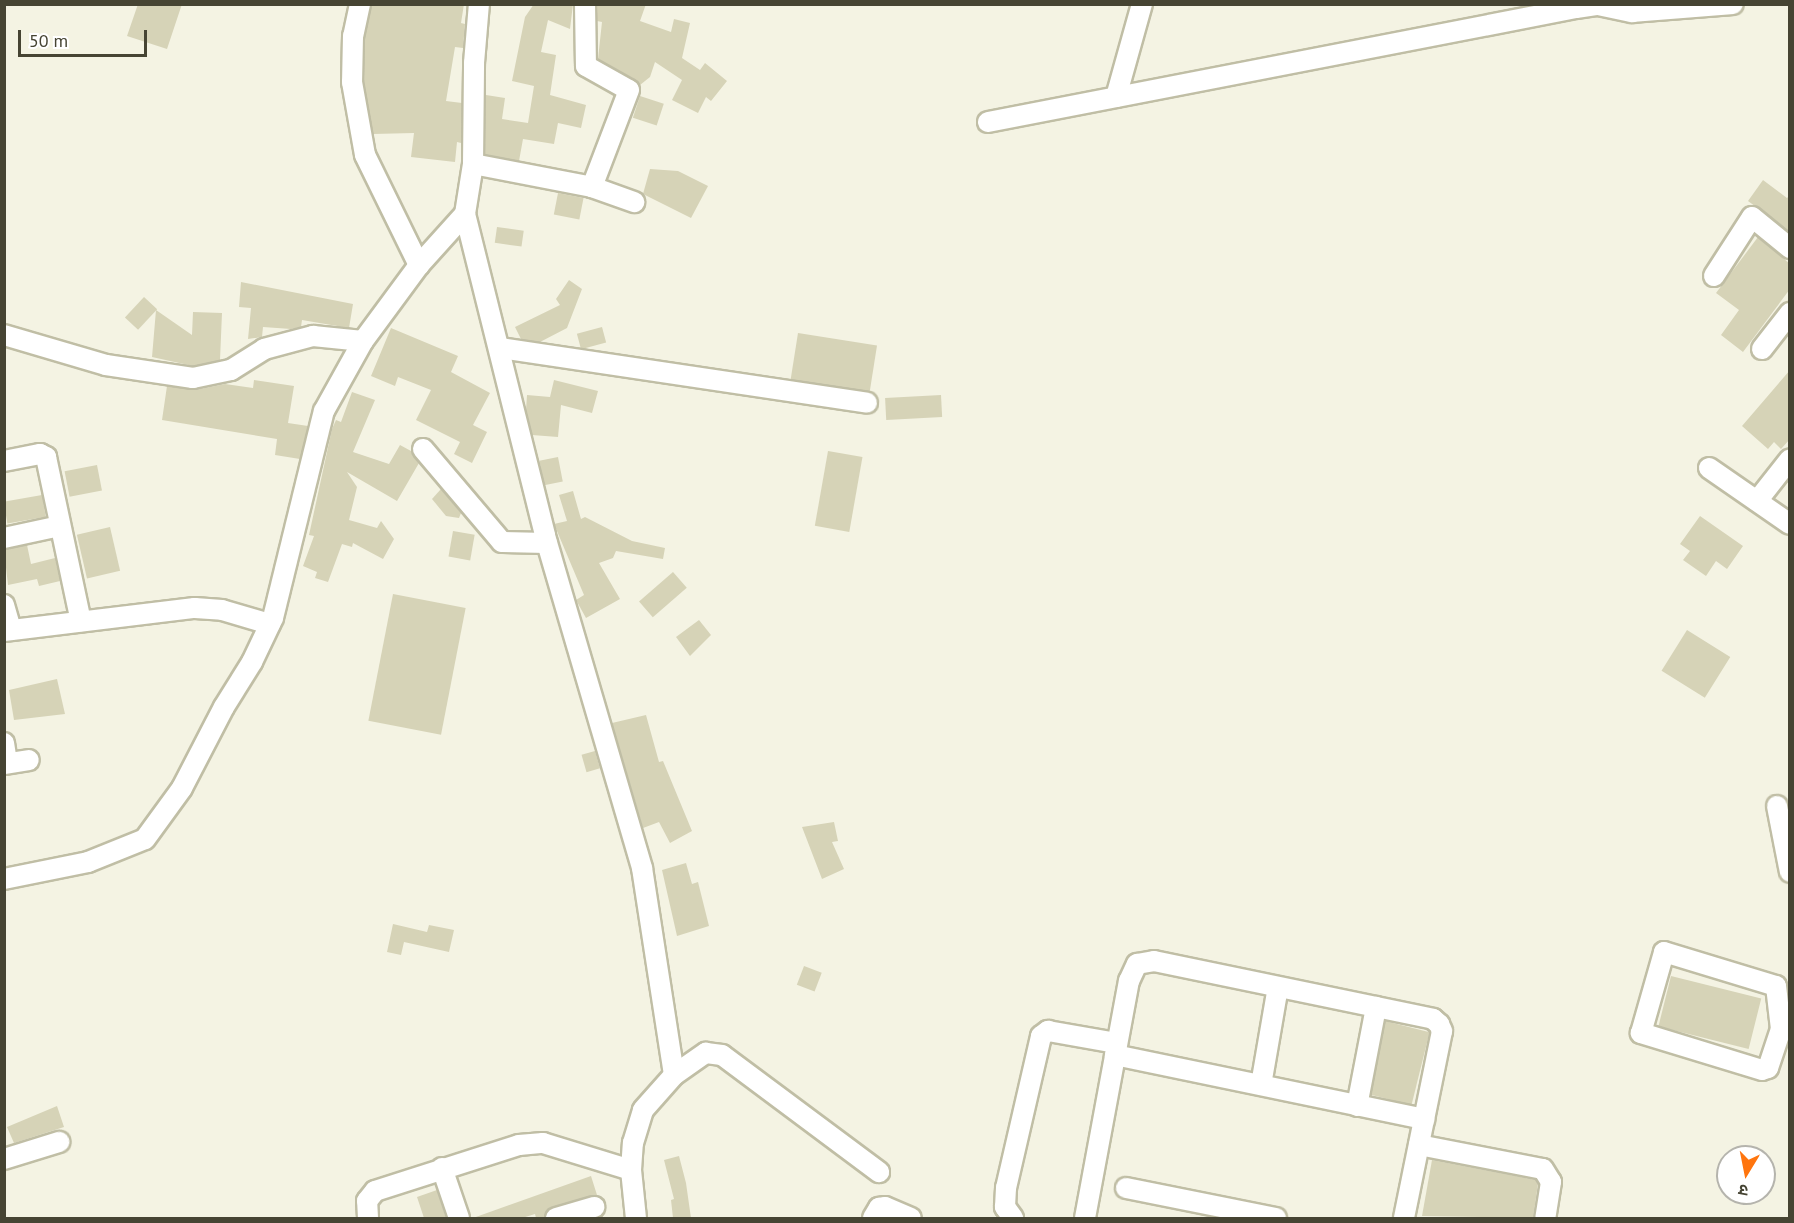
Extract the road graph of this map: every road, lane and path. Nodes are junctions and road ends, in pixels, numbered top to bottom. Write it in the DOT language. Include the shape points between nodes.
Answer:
graph roads {
  1 [pos="479,4"];
  2 [pos="585,4"];
  3 [pos="1142,4"];
  4 [pos="1733,4"];
  5 [pos="1598,5"];
  6 [pos="1573,6"];
  7 [pos="354,9"];
  8 [pos="1116,97"];
  9 [pos="988,122"];
  10 [pos="473,164"];
  11 [pos="592,187"];
  12 [pos="634,202"];
  13 [pos="465,214"];
  14 [pos="1790,248"];
  15 [pos="419,265"];
  16 [pos="1713,276"];
  17 [pos="1790,314"];
  18 [pos="4,334"];
  19 [pos="363,341"];
  20 [pos="501,348"];
  21 [pos="1762,349"];
  22 [pos="867,404"];
  23 [pos="423,449"];
  24 [pos="1790,459"];
  25 [pos="4,461"];
  26 [pos="1709,468"];
  27 [pos="1757,501"];
  28 [pos="1787,517"];
  29 [pos="60,526"];
  30 [pos="4,538"];
  31 [pos="547,543"];
  32 [pos="4,605"];
  33 [pos="81,621"];
  34 [pos="270,624"];
  35 [pos="8,630"];
  36 [pos="4,743"];
  37 [pos="29,760"];
  38 [pos="6,763"];
  39 [pos="1777,806"];
  40 [pos="1790,872"];
  41 [pos="4,879"];
  42 [pos="1278,987"];
  43 [pos="1376,1007"];
  44 [pos="1785,1029"];
  45 [pos="1116,1049"];
  46 [pos="670,1080"];
  47 [pos="1261,1085"];
  48 [pos="1357,1106"];
  49 [pos="1424,1119"];
  50 [pos="59,1142"];
  51 [pos="1419,1145"];
  52 [pos="4,1159"];
  53 [pos="442,1168"];
  54 [pos="632,1170"];
  55 [pos="879,1172"];
  56 [pos="1126,1188"];
  57 [pos="594,1207"];
  58 [pos="368,1218"];
  59 [pos="459,1218"];
  60 [pos="558,1218"];
  61 [pos="636,1218"];
  62 [pos="873,1218"];
  63 [pos="910,1218"];
  64 [pos="1013,1218"];
  65 [pos="1085,1218"];
  66 [pos="1276,1218"];
  67 [pos="1404,1218"];
  68 [pos="1545,1218"];
  1 -- 10 [label="street"];
  2 -- 11 [label="street" via="586,66 629,90"];
  3 -- 8 [label="street"];
  4 -- 5 [label="street" via="1632,12"];
  5 -- 6 [label="street"];
  6 -- 8 [label="street"];
  7 -- 15 [label="street" via="352,82 365,155"];
  8 -- 9 [label="street"];
  10 -- 11 [label="street"];
  10 -- 13 [label="street"];
  11 -- 12 [label="street"];
  13 -- 15 [label="street"];
  13 -- 20 [label="street"];
  14 -- 16 [label="street" via="1752,217"];
  15 -- 19 [label="street"];
  17 -- 21 [label="street"];
  18 -- 19 [label="street" via="106,365 193,378 231,370 264,349 313,336"];
  19 -- 34 [label="street" via="324,411"];
  20 -- 22 [label="street"];
  20 -- 31 [label="street"];
  23 -- 31 [label="street" via="502,542"];
  24 -- 27 [label="street"];
  25 -- 29 [label="street" via="44,455"];
  26 -- 27 [label="street"];
  27 -- 28 [label="street"];
  29 -- 30 [label="street"];
  29 -- 33 [label="street"];
  31 -- 46 [label="street" via="642,868"];
  32 -- 35 [label="street"];
  33 -- 34 [label="street" via="206,608"];
  33 -- 35 [label="street"];
  34 -- 41 [label="street" via="182,788 145,839 88,862"];
  36 -- 38 [label="street"];
  37 -- 38 [label="street"];
  39 -- 40 [label="street"];
  42 -- 43 [label="street"];
  42 -- 45 [label="street" via="1155,961 1137,964 1129,981"];
  42 -- 47 [label="street"];
  43 -- 48 [label="street"];
  43 -- 49 [label="street" via="1439,1024 1442,1031"];
  44 -- 44 [label="street" via="1771,1064 1762,1070 1640,1031 1661,956 1668,952 1773,984 1778,989"];
  45 -- 47 [label="street"];
  45 -- 64 [label="street" via="1048,1031 1041,1035 1006,1188 1005,1207"];
  45 -- 65 [label="street"];
  46 -- 54 [label="street" via="648,1103 636,1127"];
  46 -- 55 [label="street" via="700,1054 722,1055"];
  47 -- 48 [label="street"];
  48 -- 49 [label="street"];
  49 -- 51 [label="street"];
  50 -- 52 [label="street"];
  51 -- 67 [label="street"];
  51 -- 68 [label="street" via="1543,1170 1551,1182"];
  53 -- 54 [label="street" via="531,1143"];
  53 -- 58 [label="street" via="375,1191 367,1201"];
  53 -- 59 [label="street"];
  54 -- 61 [label="street"];
  56 -- 66 [label="street"];
  57 -- 60 [label="street"];
  62 -- 63 [label="street" via="879,1208 885,1207"];
}
